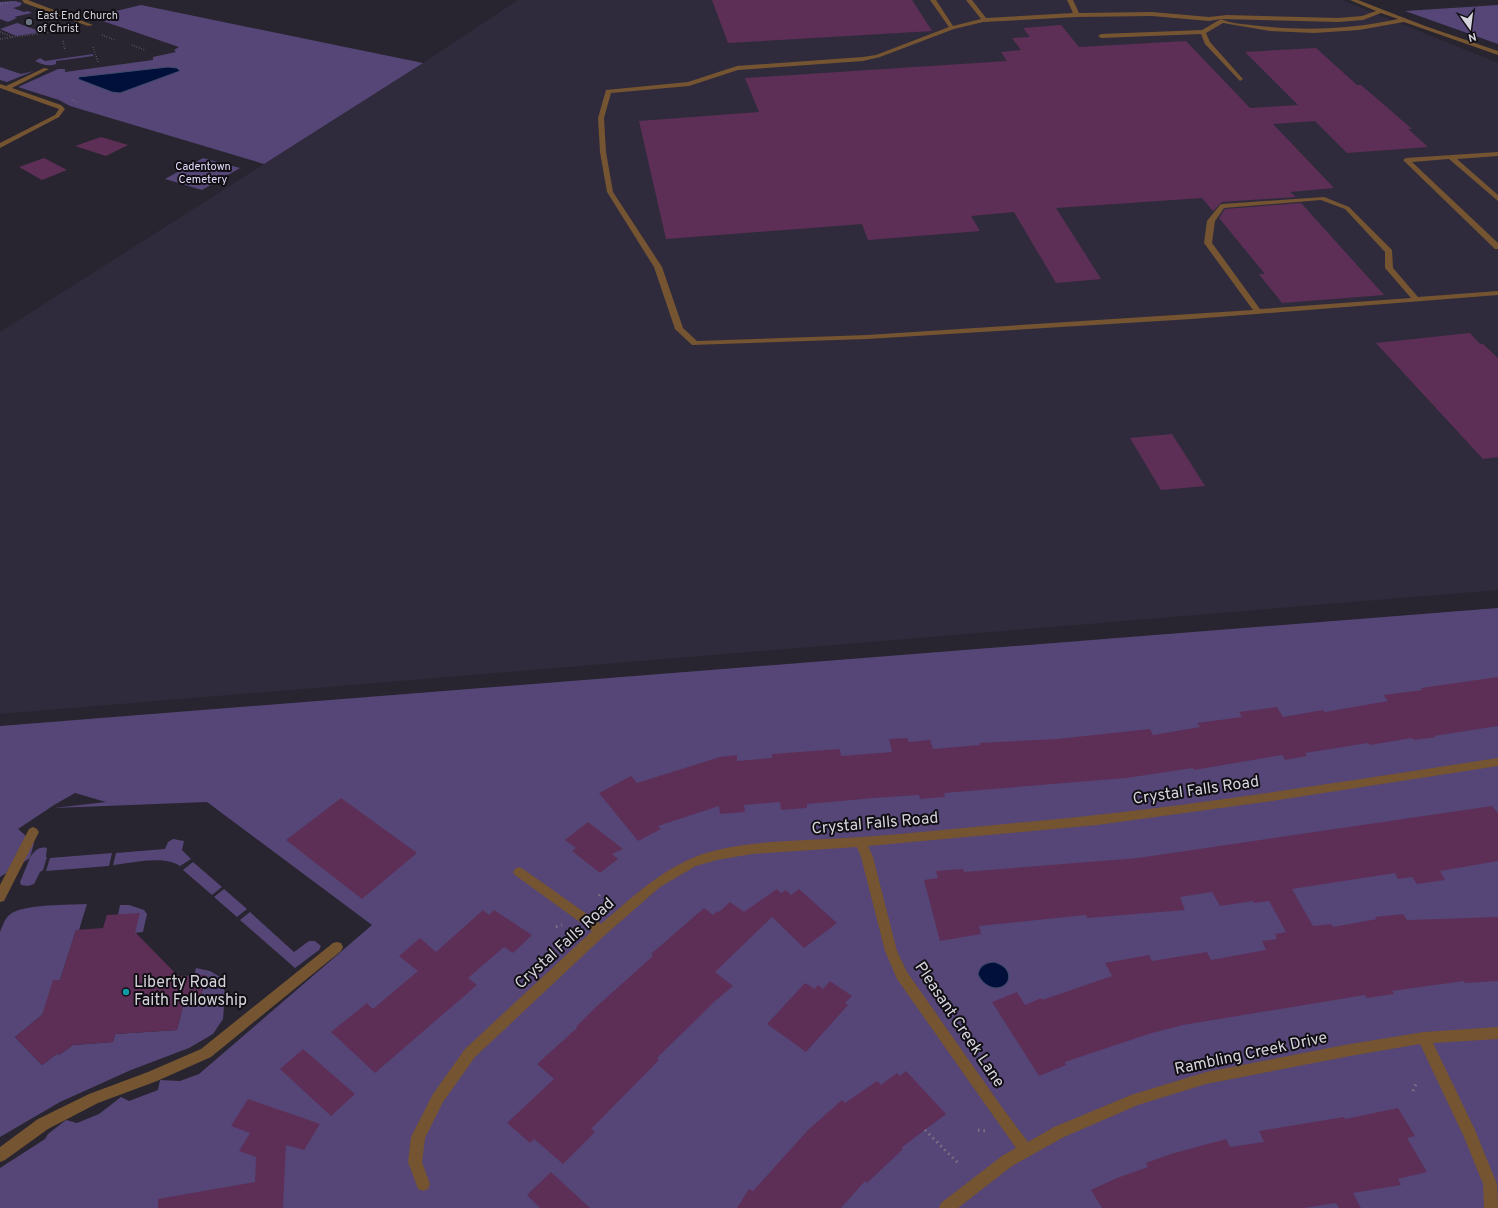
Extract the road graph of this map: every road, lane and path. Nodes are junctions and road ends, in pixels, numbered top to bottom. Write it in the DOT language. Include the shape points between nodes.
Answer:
graph roads {
  1 [pos="25,0"];
  2 [pos="933,0"];
  3 [pos="969,0"];
  4 [pos="1070,0"];
  5 [pos="1354,0"];
  6 [pos="13,2"];
  7 [pos="0,4"];
  8 [pos="1380,11"];
  9 [pos="1077,14"];
  10 [pos="1209,19"];
  11 [pos="985,20"];
  12 [pos="1349,20"];
  13 [pos="1403,20"];
  14 [pos="1221,21"];
  15 [pos="90,25"];
  16 [pos="952,28"];
  17 [pos="1365,28"];
  18 [pos="69,30"];
  19 [pos="43,31"];
  20 [pos="0,32"];
  21 [pos="1203,32"];
  22 [pos="48,33"];
  23 [pos="102,35"];
  24 [pos="1102,36"];
  25 [pos="14,37"];
  26 [pos="0,39"];
  27 [pos="63,40"];
  28 [pos="115,40"];
  29 [pos="132,45"];
  30 [pos="93,47"];
  31 [pos="145,50"];
  32 [pos="65,51"];
  33 [pos="1498,53"];
  34 [pos="98,62"];
  35 [pos="46,69"];
  36 [pos="1240,79"];
  37 [pos="3,87"];
  38 [pos="0,146"];
  39 [pos="1490,154"];
  40 [pos="1498,154"];
  41 [pos="1451,157"];
  42 [pos="1498,161"];
  43 [pos="1498,199"];
  44 [pos="1498,247"];
  45 [pos="1498,292"];
  46 [pos="1416,299"];
  47 [pos="1258,312"];
  48 [pos="1498,762"];
  49 [pos="33,832"];
  50 [pos="861,842"];
  51 [pos="519,872"];
  52 [pos="0,897"];
  53 [pos="562,925"];
  54 [pos="556,927"];
  55 [pos="601,931"];
  56 [pos="336,947"];
  57 [pos="1498,1033"];
  58 [pos="1424,1038"];
  59 [pos="1416,1084"];
  60 [pos="1413,1091"];
  61 [pos="925,1130"];
  62 [pos="978,1130"];
  63 [pos="985,1131"];
  64 [pos="1026,1150"];
  65 [pos="0,1155"];
  66 [pos="958,1163"];
  67 [pos="423,1184"];
  68 [pos="946,1208"];
  69 [pos="1491,1208"];
  1 -- 15 [label="street"];
  2 -- 16 [label="street"];
  3 -- 11 [label="street"];
  4 -- 9 [label="street"];
  5 -- 8 [label="street"];
  6 -- 7 [label="path"];
  8 -- 12 [label="street"];
  8 -- 13 [label="street"];
  9 -- 10 [label="street" via="1152,14"];
  9 -- 11 [label="street"];
  10 -- 12 [label="street" via="1227,17"];
  10 -- 14 [label="street"];
  11 -- 16 [label="street"];
  12 -- 17 [label="street"];
  13 -- 17 [label="street"];
  13 -- 33 [label="street"];
  14 -- 17 [label="street" via="1270,30 1337,31"];
  14 -- 21 [label="street"];
  16 -- 47 [label="street" via="864,59 737,68 689,84 608,91 601,118 603,152 610,192 658,267 679,329 695,343 867,337"];
  18 -- 22 [label="path"];
  19 -- 22 [label="path"];
  20 -- 25 [label="path"];
  21 -- 24 [label="street"];
  21 -- 36 [label="street" via="1207,43"];
  22 -- 25 [label="path"];
  23 -- 28 [label="path"];
  25 -- 26 [label="path"];
  27 -- 32 [label="path"];
  29 -- 31 [label="path"];
  30 -- 34 [label="path"];
  35 -- 37 [label="street"];
  37 -- 38 [label="street" via="59,106 62,111"];
  39 -- 40 [label="street"];
  39 -- 41 [label="street"];
  39 -- 42 [label="street"];
  41 -- 43 [label="street"];
  41 -- 44 [label="street" via="1406,160"];
  45 -- 46 [label="street"];
  46 -- 47 [label="street"];
  46 -- 47 [label="street" via="1389,268 1389,252 1347,208 1322,198 1222,206 1211,221 1208,243"];
  48 -- 50 [label="street, Crystal Falls Road" via="1133,816"];
  49 -- 52 [label="street"];
  50 -- 55 [label="street, Crystal Falls Road" via="752,849 717,855 692,863 656,884"];
  50 -- 64 [label="street, Pleasant Creek Lane" via="891,951 902,975"];
  51 -- 55 [label="street"];
  53 -- 54 [label="path"];
  55 -- 67 [label="street, Crystal Falls Road" via="470,1053 438,1098 418,1137 415,1162"];
  56 -- 65 [label="street" via="206,1053 94,1098 43,1124"];
  57 -- 58 [label="street, Rambling Creek Drive"];
  58 -- 64 [label="street, Rambling Creek Drive" via="1206,1078 1136,1099 1059,1132"];
  58 -- 69 [label="street" via="1470,1134 1490,1184"];
  59 -- 60 [label="path"];
  61 -- 66 [label="path"];
  62 -- 63 [label="path"];
  64 -- 68 [label="street, Rambling Creek Drive" via="1007,1161"];
}
